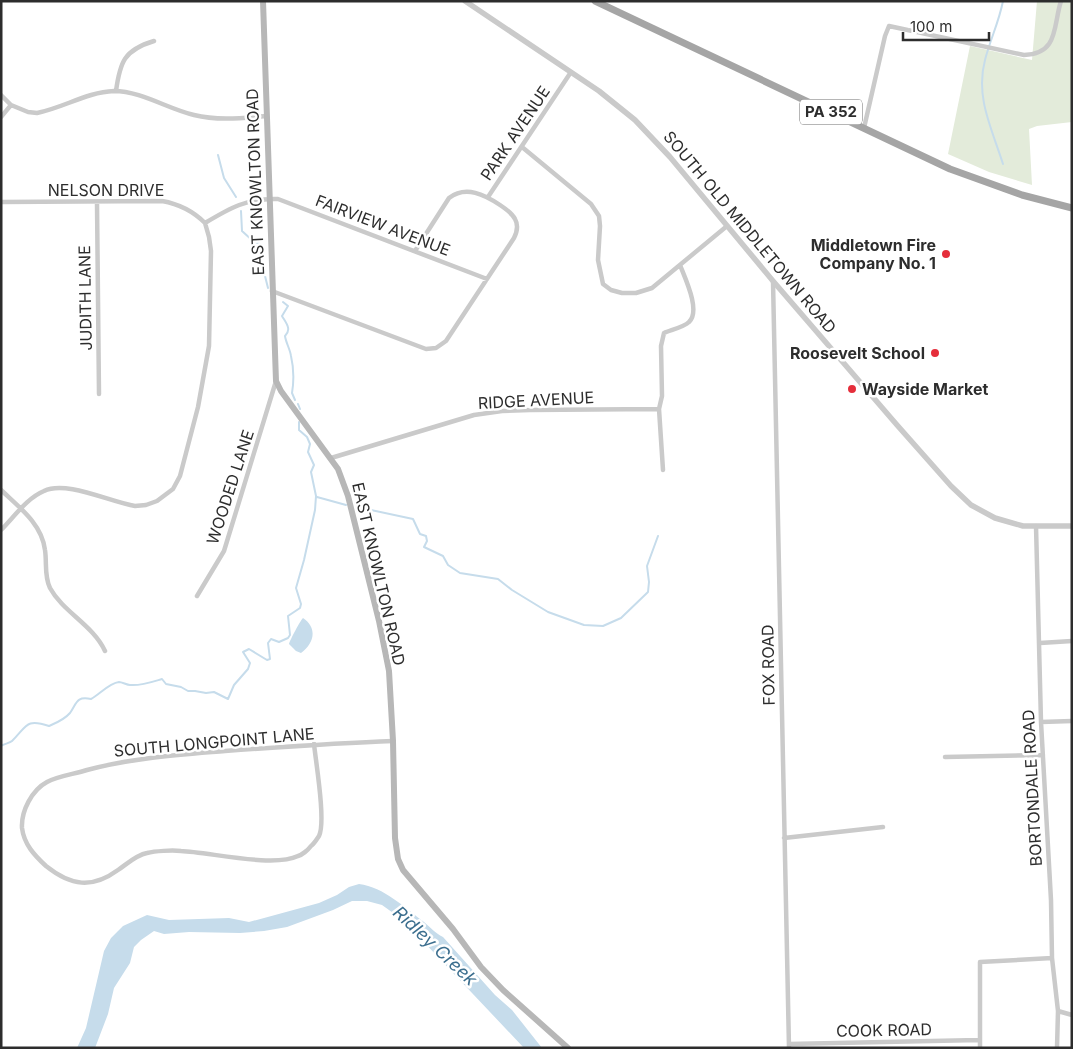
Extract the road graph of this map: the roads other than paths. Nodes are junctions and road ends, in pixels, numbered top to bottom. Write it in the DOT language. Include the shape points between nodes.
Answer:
graph roads {
  1 [pos="263,1"];
  2 [pos="465,1"];
  3 [pos="595,1"];
  4 [pos="1061,1"];
  5 [pos="154,41"];
  6 [pos="571,72"];
  7 [pos="116,91"];
  8 [pos="1,95"];
  9 [pos="12,105"];
  10 [pos="267,116"];
  11 [pos="1,117"];
  12 [pos="864,128"];
  13 [pos="522,147"];
  14 [pos="488,196"];
  15 [pos="269,198"];
  16 [pos="1,202"];
  17 [pos="97,202"];
  18 [pos="1072,208"];
  19 [pos="205,223"];
  20 [pos="727,226"];
  21 [pos="415,251"];
  22 [pos="680,265"];
  23 [pos="487,279"];
  24 [pos="773,282"];
  25 [pos="272,291"];
  26 [pos="276,381"];
  27 [pos="99,394"];
  28 [pos="659,409"];
  29 [pos="331,458"];
  30 [pos="663,470"];
  31 [pos="1,490"];
  32 [pos="21,510"];
  33 [pos="1036,526"];
  34 [pos="1072,526"];
  35 [pos="1,530"];
  36 [pos="197,596"];
  37 [pos="1072,641"];
  38 [pos="1040,643"];
  39 [pos="105,651"];
  40 [pos="1072,721"];
  41 [pos="1041,722"];
  42 [pos="393,741"];
  43 [pos="314,744"];
  44 [pos="1043,755"];
  45 [pos="945,757"];
  46 [pos="883,827"];
  47 [pos="784,838"];
  48 [pos="1052,958"];
  49 [pos="1058,1011"];
  50 [pos="1072,1016"];
  51 [pos="979,1040"];
  52 [pos="789,1046"];
  53 [pos="568,1048"];
  54 [pos="980,1048"];
  55 [pos="1057,1048"];
  1 -- 10 [label="main road, EAST KNOWLTON ROAD"];
  2 -- 6 [label="street, SOUTH OLD MIDDLETOWN ROAD"];
  3 -- 12 [label="main road, PA 352"];
  4 -- 12 [label="street" via="1050,44 1035,55 889,26"];
  5 -- 7 [label="street" via="137,47 124,58 118,72"];
  6 -- 13 [label="street, PARK AVENUE"];
  6 -- 20 [label="street, SOUTH OLD MIDDLETOWN ROAD" via="634,120 670,157"];
  7 -- 9 [label="street" via="95,94 37,113"];
  7 -- 10 [label="street" via="204,117"];
  8 -- 9 [label="street"];
  9 -- 11 [label="street"];
  10 -- 15 [label="main road, EAST KNOWLTON ROAD"];
  12 -- 18 [label="main road, PA 352" via="972,177"];
  13 -- 14 [label="street, PARK AVENUE"];
  13 -- 22 [label="street" via="591,204 599,216 598,260 603,284 611,290 636,294 652,288"];
  14 -- 21 [label="street, PARK AVENUE" via="469,191 457,192 449,198"];
  14 -- 23 [label="street" via="510,212 518,230"];
  15 -- 19 [label="street" via="236,205"];
  15 -- 21 [label="street, FAIRVIEW AVENUE"];
  15 -- 25 [label="main road, EAST KNOWLTON ROAD"];
  16 -- 17 [label="street, NELSON DRIVE"];
  17 -- 19 [label="street, NELSON DRIVE" via="162,201 188,209"];
  17 -- 27 [label="street, JUDITH LANE"];
  19 -- 32 [label="street" via="211,251 209,346 198,407 180,476 173,488 157,501 135,506 68,488 55,488 45,490"];
  20 -- 22 [label="street"];
  20 -- 24 [label="street, SOUTH OLD MIDDLETOWN ROAD"];
  21 -- 23 [label="street, FAIRVIEW AVENUE"];
  22 -- 28 [label="street" via="694,305 689,323 664,333"];
  23 -- 25 [label="street" via="446,341 426,350"];
  24 -- 33 [label="street, SOUTH OLD MIDDLETOWN ROAD" via="961,496 996,518 1023,526"];
  24 -- 47 [label="street, FOX ROAD"];
  25 -- 26 [label="main road, EAST KNOWLTON ROAD"];
  26 -- 29 [label="main road, EAST KNOWLTON ROAD"];
  26 -- 36 [label="street, WOODED LANE" via="224,551"];
  28 -- 29 [label="street, RIDGE AVENUE" via="530,410 474,415"];
  28 -- 30 [label="street"];
  29 -- 42 [label="main road, EAST KNOWLTON ROAD" via="346,489 379,621 389,671"];
  31 -- 32 [label="street"];
  32 -- 35 [label="street"];
  32 -- 39 [label="street" via="42,535 49,587 95,635"];
  33 -- 34 [label="street, SOUTH OLD MIDDLETOWN ROAD"];
  33 -- 38 [label="street, BORTONDALE ROAD"];
  37 -- 38 [label="street"];
  38 -- 41 [label="street, BORTONDALE ROAD"];
  40 -- 41 [label="street"];
  41 -- 44 [label="street, BORTONDALE ROAD"];
  42 -- 43 [label="street, SOUTH LONGPOINT LANE"];
  42 -- 53 [label="main road, EAST KNOWLTON ROAD" via="395,838 403,870 503,990"];
  43 -- 43 [label="street, SOUTH LONGPOINT LANE" via="320,835 298,856 262,860 180,850 147,853 103,880 89,884 56,874 39,860 24,839 22,825 30,799 48,781 117,762"];
  44 -- 45 [label="street"];
  44 -- 48 [label="street, BORTONDALE ROAD"];
  46 -- 47 [label="street"];
  47 -- 52 [label="street, FOX ROAD"];
  48 -- 49 [label="street, BORTONDALE ROAD"];
  48 -- 51 [label="street" via="980,962"];
  49 -- 50 [label="street"];
  49 -- 55 [label="street, BORTONDALE ROAD"];
  51 -- 52 [label="street, COOK ROAD"];
  51 -- 54 [label="street"];
}
